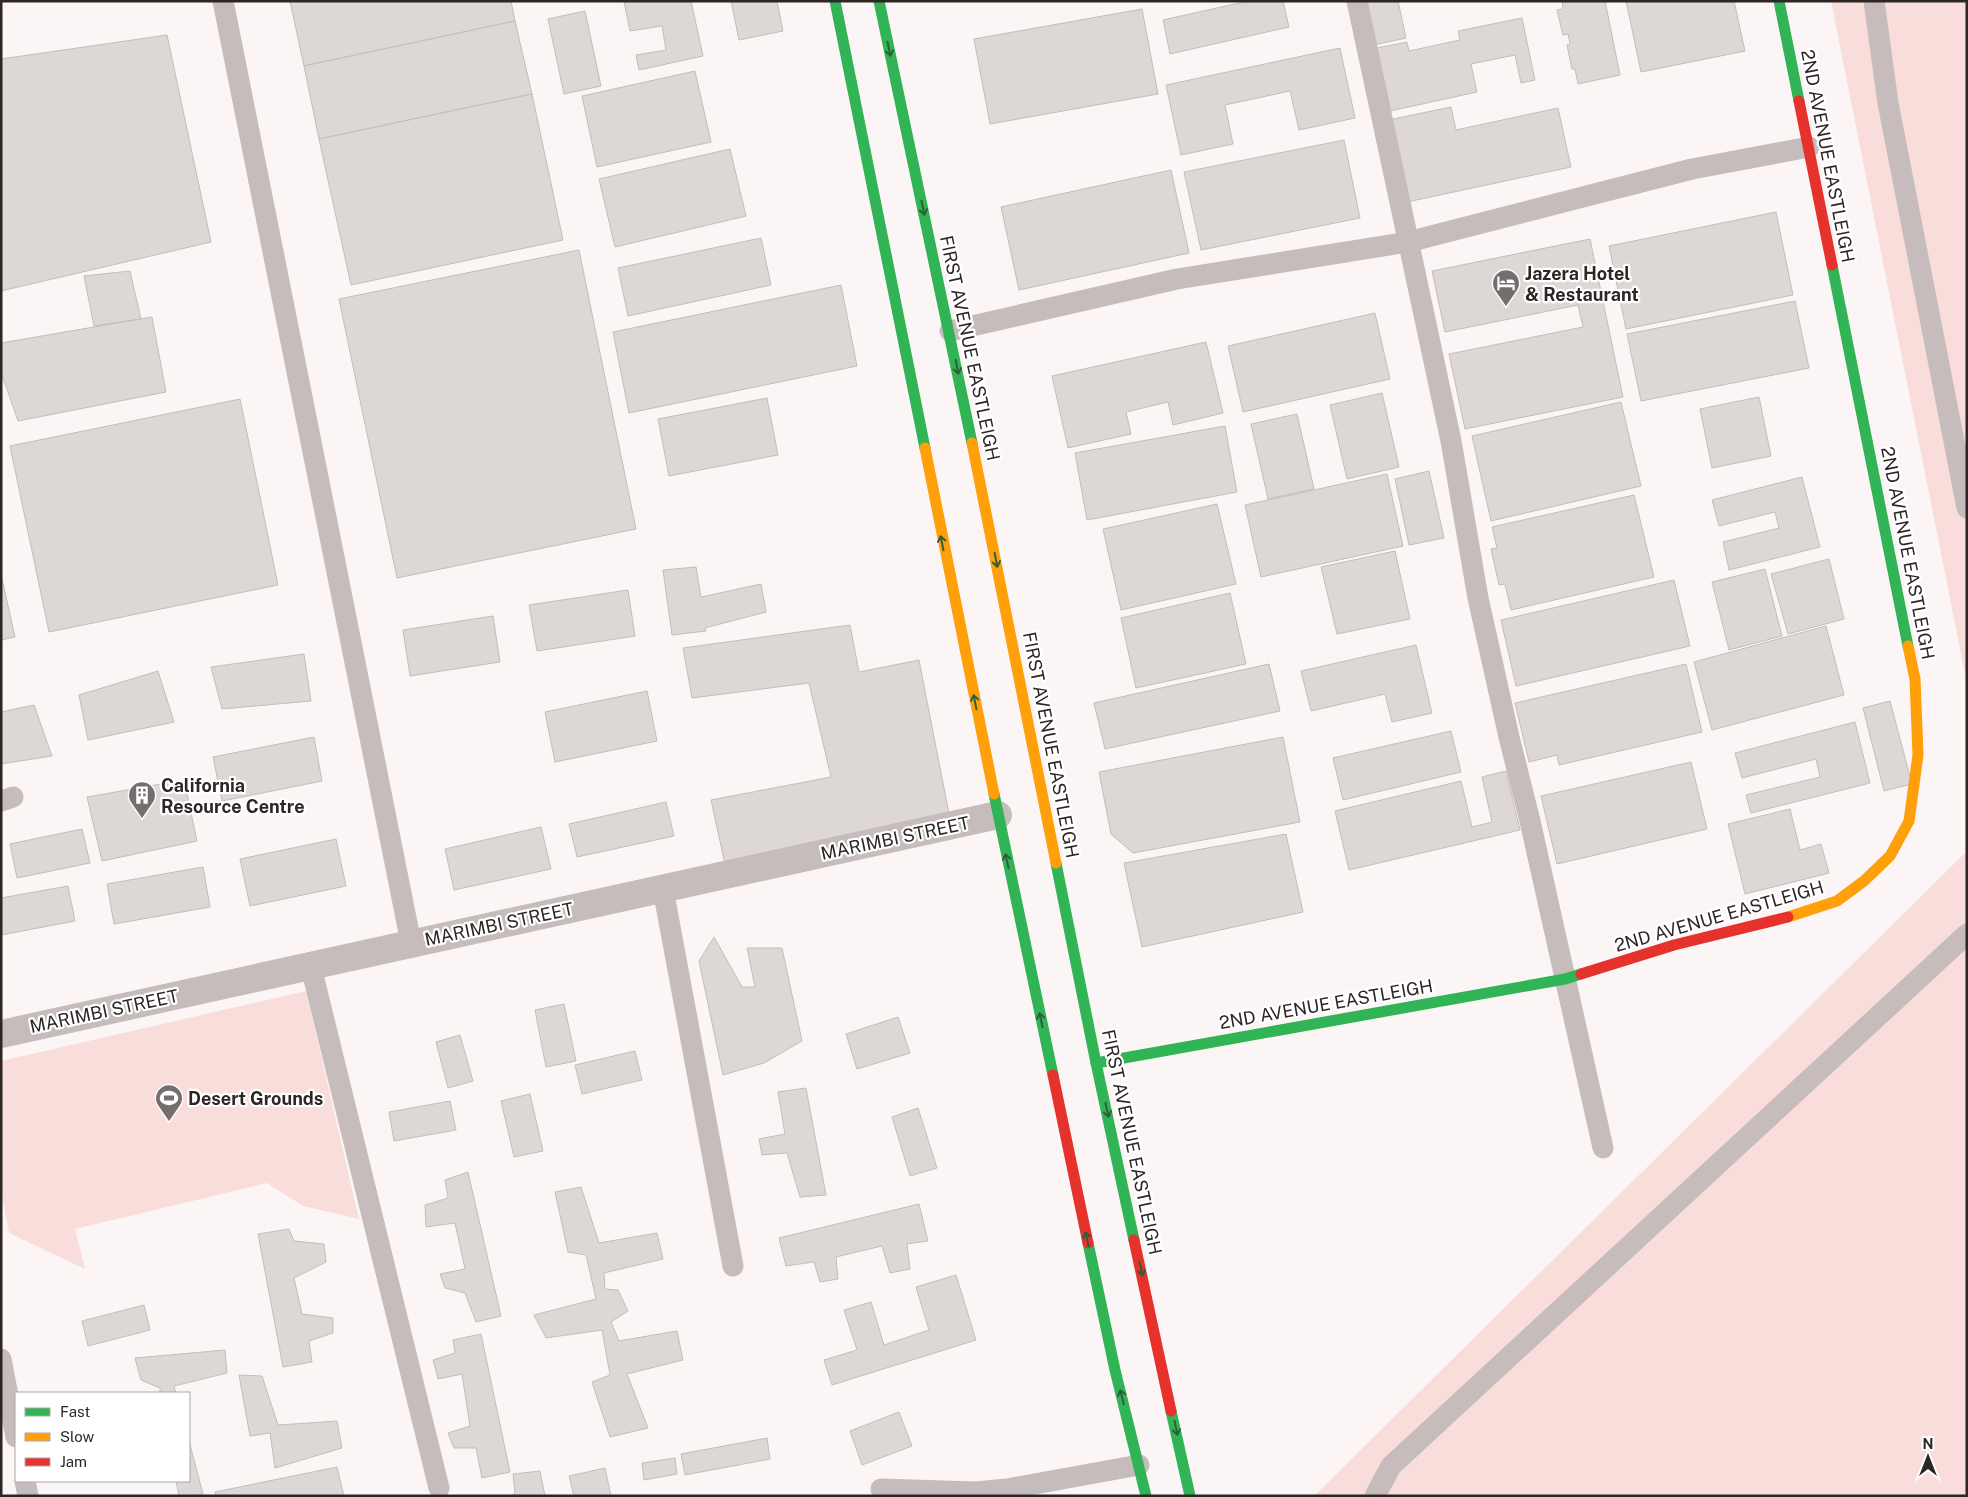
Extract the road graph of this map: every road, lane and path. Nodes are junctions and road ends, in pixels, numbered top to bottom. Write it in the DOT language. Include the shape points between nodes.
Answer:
graph roads {
  1 [pos="222,1"];
  2 [pos="835,1"];
  3 [pos="879,1"];
  4 [pos="1357,1"];
  5 [pos="1779,1"];
  6 [pos="1874,1"];
  7 [pos="1809,147"];
  8 [pos="1408,242"];
  9 [pos="950,331"];
  10 [pos="1967,508"];
  11 [pos="998,815"];
  12 [pos="663,889"];
  13 [pos="1967,934"];
  14 [pos="410,943"];
  15 [pos="311,967"];
  16 [pos="1565,979"];
  17 [pos="1,1034"];
  18 [pos="1096,1063"];
  19 [pos="1603,1148"];
  20 [pos="733,1266"];
  21 [pos="1,1359"];
  22 [pos="15,1432"];
  23 [pos="1139,1464"];
  24 [pos="25,1482"];
  25 [pos="438,1488"];
  26 [pos="881,1489"];
  27 [pos="28,1496"];
  28 [pos="1146,1496"];
  29 [pos="1190,1496"];
  30 [pos="1375,1496"];
  1 -- 14 [label="lane"];
  11 -- 2 [label="main road, one-way"];
  3 -- 9 [label="main road, FIRST AVENUE EASTLEIGH, one-way"];
  4 -- 8 [label="lane"];
  5 -- 7 [label="main road, 2ND AVENUE EASTLEIGH"];
  6 -- 10 [label="lane" via="1888,103"];
  7 -- 8 [label="lane" via="1692,169"];
  7 -- 16 [label="main road, 2ND AVENUE EASTLEIGH" via="1915,679 1918,756 1909,821 1890,856 1837,901 1674,945"];
  8 -- 9 [label="lane" via="1177,279"];
  8 -- 16 [label="lane" via="1451,442 1478,598"];
  9 -- 18 [label="main road, FIRST AVENUE EASTLEIGH, one-way"];
  11 -- 12 [label="street, MARIMBI STREET"];
  23 -- 11 [label="main road, one-way" via="1115,1370"];
  12 -- 14 [label="street, MARIMBI STREET"];
  12 -- 20 [label="lane"];
  13 -- 30 [label="lane" via="1391,1466"];
  14 -- 15 [label="street, MARIMBI STREET"];
  15 -- 17 [label="street, MARIMBI STREET"];
  15 -- 25 [label="lane"];
  16 -- 18 [label="main road, 2ND AVENUE EASTLEIGH"];
  16 -- 19 [label="lane"];
  18 -- 29 [label="main road, FIRST AVENUE EASTLEIGH, one-way"];
  21 -- 22 [label="lane"];
  23 -- 26 [label="lane" via="1007,1489 976,1492"];
  23 -- 28 [label="main road"];
  24 -- 27 [label="lane"];
}
